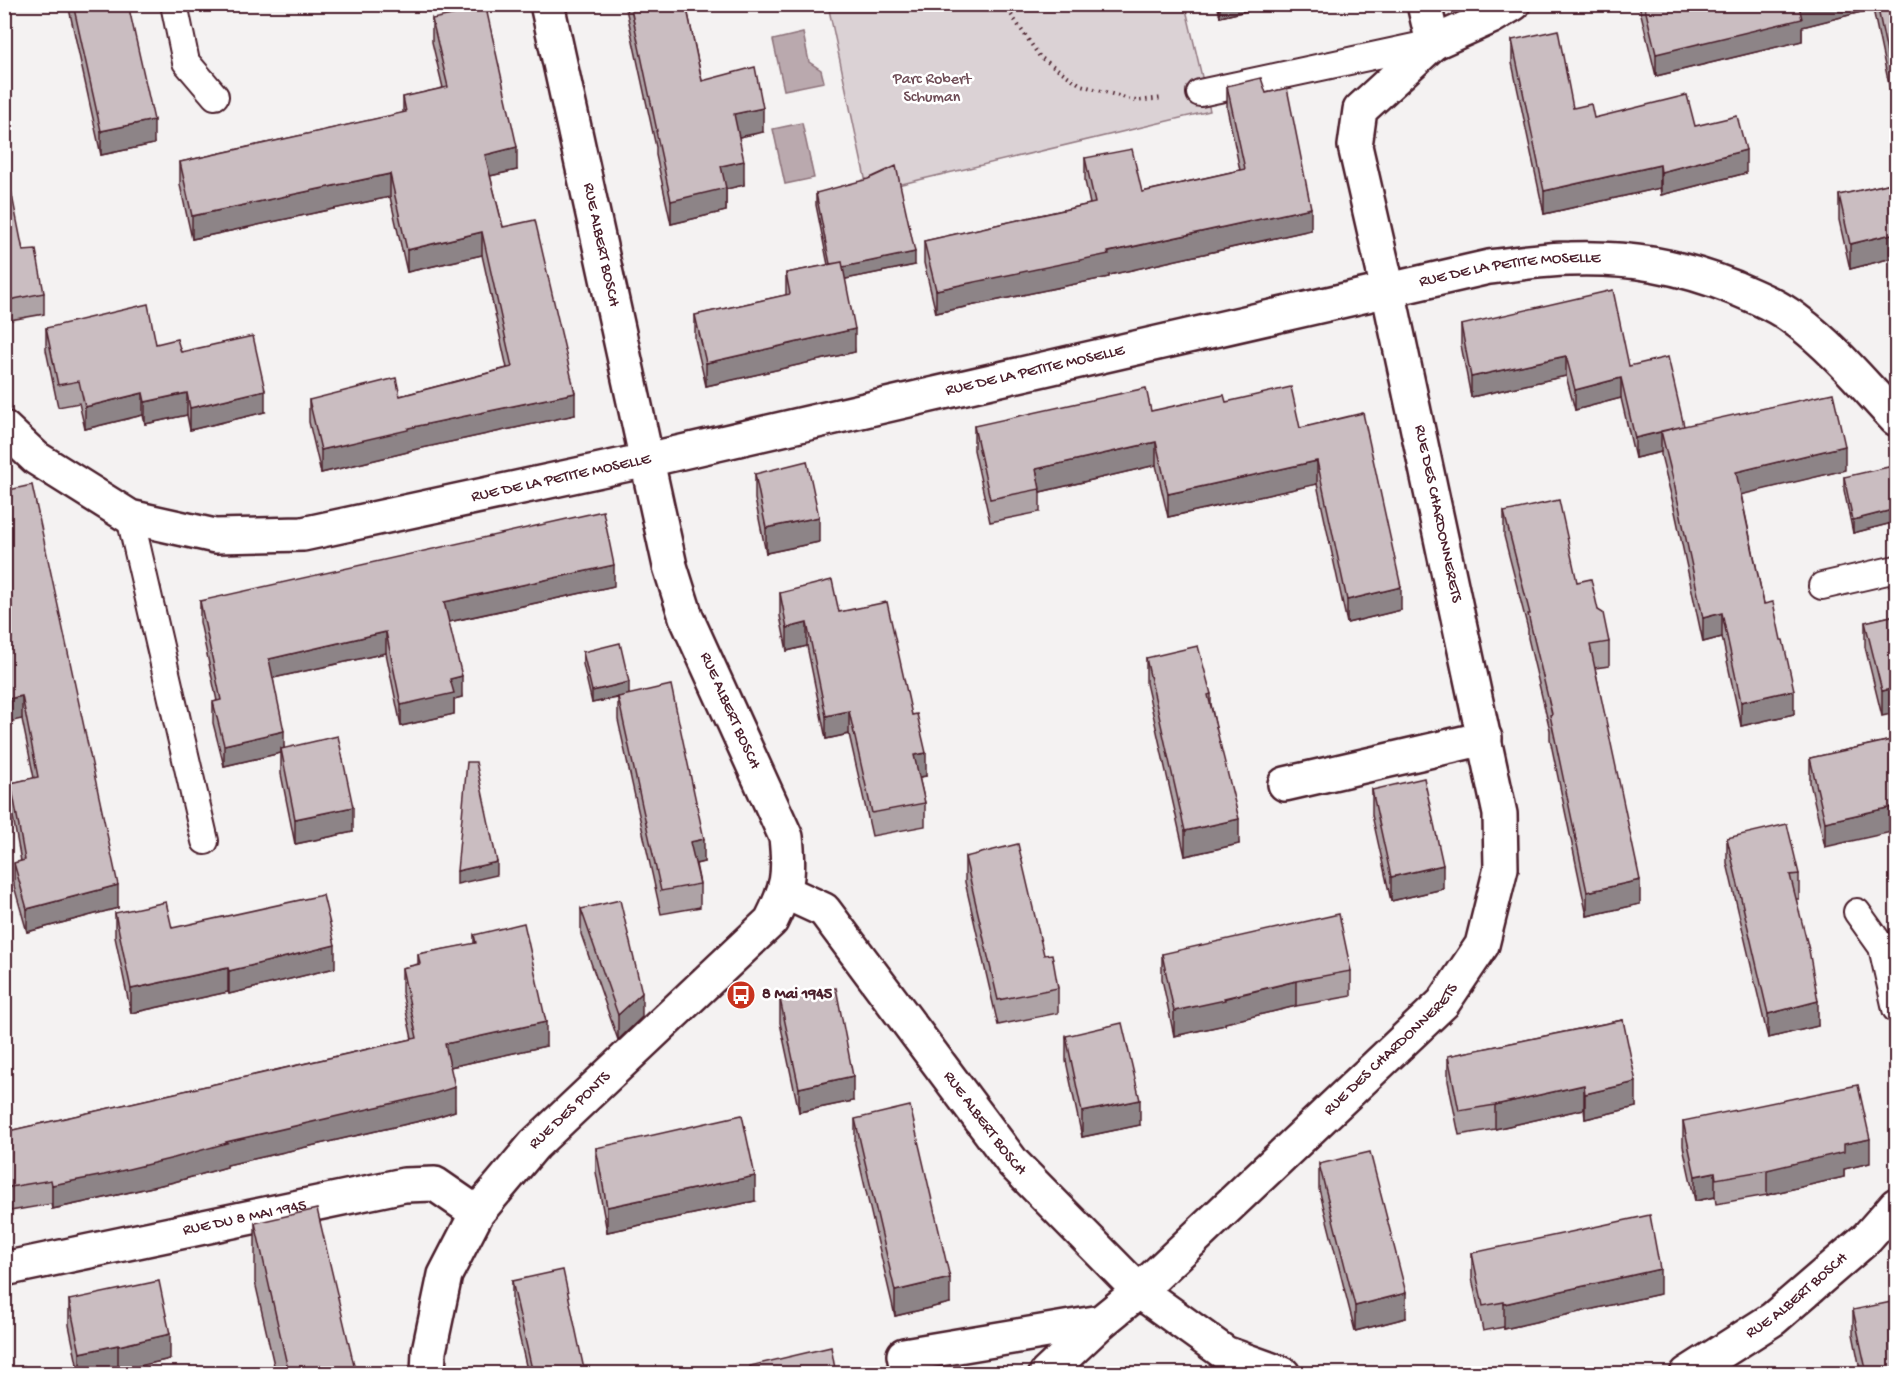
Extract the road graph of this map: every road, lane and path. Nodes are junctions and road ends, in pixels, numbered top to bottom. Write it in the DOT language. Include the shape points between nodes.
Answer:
graph roads {
  1 [pos="174,4"];
  2 [pos="547,4"];
  3 [pos="1006,4"];
  4 [pos="1424,4"];
  5 [pos="1513,4"];
  6 [pos="1433,43"];
  7 [pos="1200,93"];
  8 [pos="215,96"];
  9 [pos="1388,290"];
  10 [pos="1896,419"];
  11 [pos="4,428"];
  12 [pos="647,460"];
  13 [pos="130,517"];
  14 [pos="1896,569"];
  15 [pos="1822,586"];
  16 [pos="1485,738"];
  17 [pos="1285,784"];
  18 [pos="205,841"];
  19 [pos="785,892"];
  20 [pos="1857,912"];
  21 [pos="1896,1009"];
  22 [pos="1896,1205"];
  23 [pos="477,1213"];
  24 [pos="4,1269"];
  25 [pos="1139,1291"];
  26 [pos="1101,1322"];
  27 [pos="428,1374"];
  28 [pos="908,1374"];
  29 [pos="1046,1374"];
  30 [pos="1283,1374"];
  31 [pos="1687,1374"];
  1 -- 8 [label="lane" via="186,62"];
  2 -- 12 [label="street, RUE ALBERT BOSCH"];
  3 -- 7 [label="path" via="1040,57 1081,85 1136,101"];
  4 -- 6 [label="street"];
  5 -- 6 [label="street, RUE DES CHARDONNERETS"];
  6 -- 7 [label="lane"];
  6 -- 9 [label="street, RUE DES CHARDONNERETS" via="1360,110 1355,146"];
  9 -- 10 [label="street, RUE DE LA PETITE MOSELLE" via="1489,267 1569,259 1620,259 1667,266 1762,299 1795,319 1827,345"];
  9 -- 12 [label="street, RUE DE LA PETITE MOSELLE"];
  9 -- 16 [label="street, RUE DES CHARDONNERETS"];
  11 -- 13 [label="street, RUE DE LA PETITE MOSELLE" via="36,458"];
  12 -- 13 [label="street, RUE DE LA PETITE MOSELLE" via="303,534 215,536"];
  12 -- 19 [label="street, RUE ALBERT BOSCH" via="670,566 686,617 786,837 789,863"];
  13 -- 18 [label="lane"];
  14 -- 15 [label="lane"];
  16 -- 17 [label="street"];
  16 -- 25 [label="street, RUE DES CHARDONNERETS" via="1500,814 1501,867 1482,945 1443,1003"];
  19 -- 23 [label="street, RUE DES PONTS" via="771,921 534,1145"];
  19 -- 25 [label="street, RUE ALBERT BOSCH" via="824,910 1013,1163"];
  20 -- 21 [label="lane" via="1882,947"];
  22 -- 31 [label="street, RUE ALBERT BOSCH" via="1867,1238 1773,1319"];
  23 -- 24 [label="street, RUE DU 8 MAI 1945" via="435,1184 404,1185"];
  23 -- 27 [label="street, RUE DES PONTS" via="445,1275"];
  25 -- 26 [label="street"];
  25 -- 30 [label="street, RUE ALBERT BOSCH" via="1225,1353"];
  26 -- 28 [label="street" via="904,1355"];
  26 -- 29 [label="street"];
}
